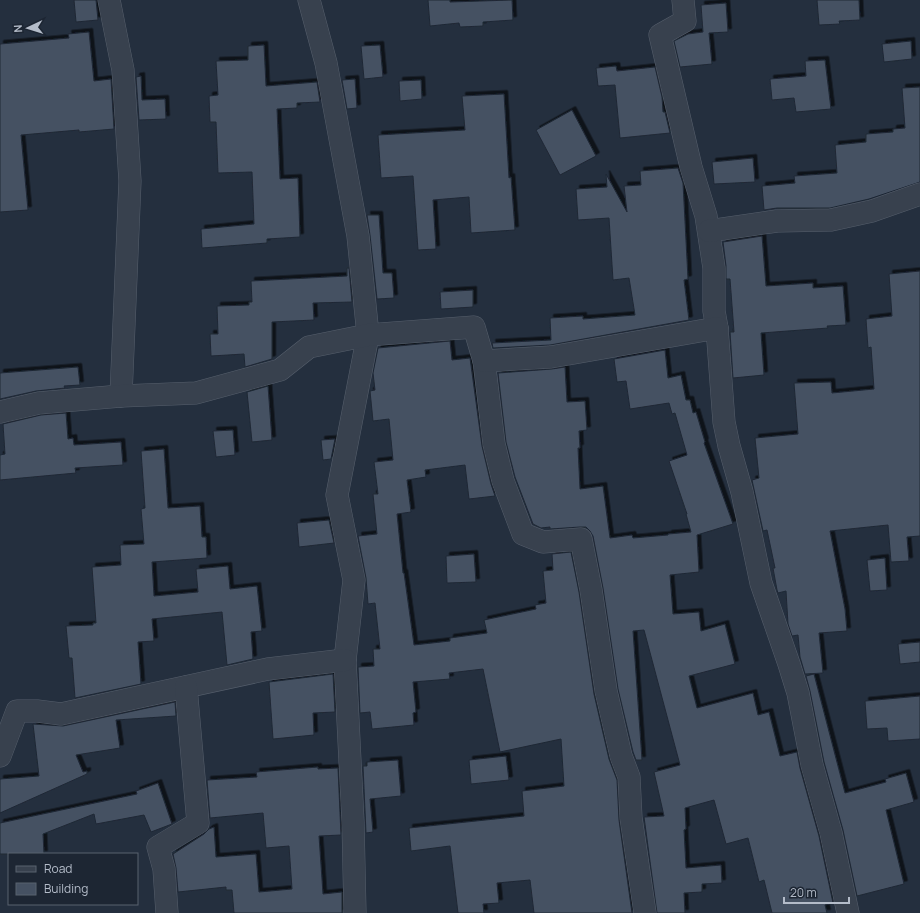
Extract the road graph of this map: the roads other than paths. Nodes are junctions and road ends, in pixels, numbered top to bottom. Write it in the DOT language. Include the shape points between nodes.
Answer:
graph roads {
  1 [pos="109,0"];
  2 [pos="309,0"];
  3 [pos="683,0"];
  4 [pos="920,194"];
  5 [pos="709,231"];
  6 [pos="717,328"];
  7 [pos="368,335"];
  8 [pos="484,361"];
  9 [pos="122,396"];
  10 [pos="0,412"];
  11 [pos="345,660"];
  12 [pos="186,687"];
  13 [pos="0,756"];
  14 [pos="168,913"];
  15 [pos="356,913"];
  16 [pos="645,913"];
  17 [pos="848,913"];
  1 -- 9 [label="street" via="123,70 130,181"];
  2 -- 7 [label="street" via="326,63 358,236"];
  3 -- 5 [label="street" via="685,21 660,35"];
  4 -- 5 [label="street" via="872,211 831,220 777,221"];
  5 -- 6 [label="street"];
  6 -- 8 [label="street" via="551,356"];
  6 -- 17 [label="street" via="725,428 742,492 761,583 798,693 812,765 831,833"];
  7 -- 8 [label="street" via="474,327"];
  7 -- 9 [label="street" via="309,347 280,370 196,393"];
  7 -- 11 [label="street" via="337,495 354,580"];
  8 -- 16 [label="street" via="494,444 503,481 523,534 542,542 581,539 606,690 621,756 629,777 631,818"];
  9 -- 10 [label="street" via="39,403"];
  11 -- 12 [label="street" via="268,669"];
  11 -- 15 [label="street"];
  12 -- 13 [label="street" via="61,714 17,711"];
  12 -- 14 [label="street" via="198,823 158,847 164,870"];
}
